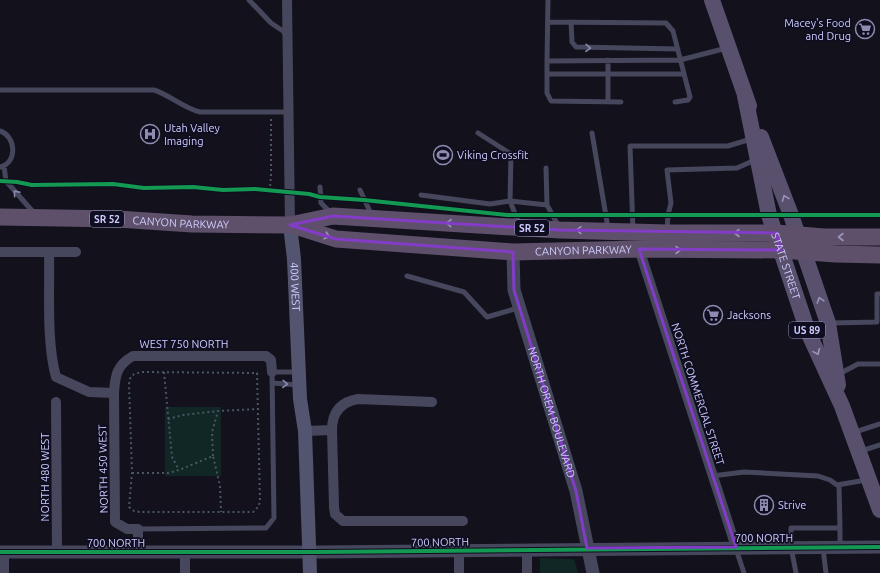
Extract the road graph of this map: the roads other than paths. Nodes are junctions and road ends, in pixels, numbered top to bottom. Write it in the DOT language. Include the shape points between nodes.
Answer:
graph roads {
  1 [pos="249,0"];
  2 [pos="287,0"];
  3 [pos="548,0"];
  4 [pos="712,0"];
  5 [pos="548,22"];
  6 [pos="571,22"];
  7 [pos="289,41"];
  8 [pos="728,48"];
  9 [pos="678,49"];
  10 [pos="608,60"];
  11 [pos="680,60"];
  12 [pos="547,61"];
  13 [pos="547,74"];
  14 [pos="684,74"];
  15 [pos="608,75"];
  16 [pos="0,90"];
  17 [pos="745,96"];
  18 [pos="608,102"];
  19 [pos="621,102"];
  20 [pos="675,102"];
  21 [pos="289,112"];
  22 [pos="0,131"];
  23 [pos="478,133"];
  24 [pos="592,133"];
  25 [pos="754,138"];
  26 [pos="758,158"];
  27 [pos="2,167"];
  28 [pos="546,168"];
  29 [pos="320,187"];
  30 [pos="360,190"];
  31 [pos="421,195"];
  32 [pos="510,201"];
  33 [pos="547,205"];
  34 [pos="333,216"];
  35 [pos="0,217"];
  36 [pos="37,217"];
  37 [pos="373,218"];
  38 [pos="290,225"];
  39 [pos="520,227"];
  40 [pos="560,230"];
  41 [pos="608,231"];
  42 [pos="633,232"];
  43 [pos="667,233"];
  44 [pos="776,233"];
  45 [pos="798,235"];
  46 [pos="880,237"];
  47 [pos="639,249"];
  48 [pos="781,250"];
  49 [pos="804,251"];
  50 [pos="0,252"];
  51 [pos="49,252"];
  52 [pos="76,252"];
  53 [pos="513,252"];
  54 [pos="880,255"];
  55 [pos="407,276"];
  56 [pos="880,294"];
  57 [pos="519,308"];
  58 [pos="828,323"];
  59 [pos="880,364"];
  60 [pos="272,372"];
  61 [pos="837,376"];
  62 [pos="299,378"];
  63 [pos="272,384"];
  64 [pos="114,393"];
  65 [pos="56,402"];
  66 [pos="432,402"];
  67 [pos="842,406"];
  68 [pos="880,424"];
  69 [pos="332,430"];
  70 [pos="304,432"];
  71 [pos="852,433"];
  72 [pos="880,445"];
  73 [pos="859,452"];
  74 [pos="712,476"];
  75 [pos="869,480"];
  76 [pos="839,485"];
  77 [pos="880,510"];
  78 [pos="463,521"];
  79 [pos="840,528"];
  80 [pos="138,529"];
  81 [pos="736,547"];
  82 [pos="791,547"];
  83 [pos="823,547"];
  84 [pos="840,547"];
  85 [pos="880,547"];
  86 [pos="587,548"];
  87 [pos="527,549"];
  88 [pos="459,551"];
  89 [pos="2,552"];
  90 [pos="57,552"];
  91 [pos="138,552"];
  92 [pos="185,552"];
  93 [pos="310,552"];
  94 [pos="4,573"];
  95 [pos="185,573"];
  96 [pos="310,573"];
  97 [pos="459,573"];
  98 [pos="527,573"];
  99 [pos="593,573"];
  100 [pos="744,573"];
  101 [pos="796,573"];
  102 [pos="826,573"];
  1 -- 7 [label="lane" via="271,23 283,30"];
  2 -- 7 [label="street, 400 WEST"];
  3 -- 5 [label="lane"];
  4 -- 8 [label="main road, STATE STREET / US 89"];
  5 -- 6 [label="lane"];
  5 -- 12 [label="lane"];
  6 -- 9 [label="lane" via="666,23 673,31"];
  6 -- 9 [label="lane, one-way" via="572,42 576,48"];
  7 -- 21 [label="street, 400 WEST"];
  8 -- 11 [label="lane"];
  8 -- 17 [label="main road, STATE STREET / US 89"];
  9 -- 11 [label="lane"];
  10 -- 11 [label="lane"];
  10 -- 12 [label="lane"];
  10 -- 15 [label="lane"];
  11 -- 14 [label="lane"];
  12 -- 13 [label="lane"];
  13 -- 15 [label="lane"];
  13 -- 18 [label="lane" via="547,93 551,101"];
  14 -- 15 [label="lane"];
  14 -- 20 [label="lane" via="690,97 688,100"];
  15 -- 18 [label="lane"];
  16 -- 21 [label="lane" via="154,90 200,112"];
  17 -- 25 [label="main road, STATE STREET / US 89"];
  45 -- 17 [label="main road, STATE STREET / US 89, one-way"];
  18 -- 19 [label="lane"];
  21 -- 38 [label="street, 400 WEST"];
  22 -- 27 [label="lane" via="8,136 13,145 12,155"];
  23 -- 32 [label="lane" via="511,154"];
  24 -- 41 [label="lane"];
  25 -- 26 [label="main road, STATE STREET / US 89"];
  25 -- 42 [label="lane" via="728,146 630,146"];
  26 -- 43 [label="lane" via="737,168 667,170 671,203"];
  26 -- 44 [label="main road, STATE STREET / US 89" via="769,215"];
  36 -- 27 [label="lane, one-way" via="6,181"];
  28 -- 33 [label="lane"];
  29 -- 34 [label="lane" via="321,203"];
  30 -- 37 [label="lane"];
  31 -- 32 [label="lane" via="490,204"];
  32 -- 33 [label="lane"];
  32 -- 39 [label="lane"];
  33 -- 40 [label="lane"];
  34 -- 37 [label="highway, CANYON PARKWAY / SR 52"];
  34 -- 38 [label="highway, CANYON PARKWAY / SR 52"];
  35 -- 36 [label="highway, CANYON PARKWAY / SR 52"];
  36 -- 38 [label="highway, CANYON PARKWAY / SR 52" via="192,224"];
  39 -- 37 [label="highway, CANYON PARKWAY / SR 52, one-way"];
  38 -- 53 [label="highway, CANYON PARKWAY / SR 52, one-way" via="336,239"];
  38 -- 62 [label="main road, 400 WEST"];
  39 -- 40 [label="highway, CANYON PARKWAY / SR 52"];
  41 -- 40 [label="highway, CANYON PARKWAY / SR 52, one-way"];
  41 -- 42 [label="highway, CANYON PARKWAY / SR 52"];
  42 -- 43 [label="highway, CANYON PARKWAY / SR 52"];
  44 -- 43 [label="highway, CANYON PARKWAY / SR 52, one-way"];
  44 -- 45 [label="highway, CANYON PARKWAY / SR 52"];
  44 -- 48 [label="main road, STATE STREET / US 89"];
  46 -- 45 [label="highway, CANYON PARKWAY / SR 52, one-way"];
  45 -- 49 [label="main road, STATE STREET / US 89"];
  47 -- 48 [label="highway, CANYON PARKWAY / SR 52, one-way"];
  47 -- 53 [label="highway, CANYON PARKWAY / SR 52"];
  47 -- 74 [label="street, NORTH COMMERCIAL STREET"];
  48 -- 49 [label="highway, CANYON PARKWAY / SR 52"];
  48 -- 67 [label="main road, STATE STREET / US 89, one-way" via="808,332"];
  49 -- 54 [label="highway, CANYON PARKWAY / SR 52"];
  58 -- 49 [label="main road, STATE STREET / US 89, one-way"];
  50 -- 51 [label="street"];
  51 -- 52 [label="street"];
  51 -- 64 [label="street" via="51,333 56,377 89,392"];
  53 -- 57 [label="street, NORTH OREM BOULEVARD" via="514,290"];
  55 -- 57 [label="lane" via="464,292 487,317"];
  56 -- 58 [label="lane" via="877,294 877,322"];
  57 -- 86 [label="street, NORTH OREM BOULEVARD" via="576,491"];
  58 -- 61 [label="main road, STATE STREET / US 89"];
  59 -- 61 [label="lane" via="858,364"];
  60 -- 62 [label="lane"];
  60 -- 63 [label="lane"];
  60 -- 64 [label="street, WEST 750 NORTH" via="271,360 266,356 133,356 122,364 116,373"];
  61 -- 67 [label="main road, STATE STREET / US 89"];
  63 -- 62 [label="lane, one-way"];
  62 -- 70 [label="main road, 400 WEST"];
  63 -- 80 [label="lane" via="274,518 266,528"];
  64 -- 80 [label="street, NORTH 450 WEST" via="115,522 127,529"];
  65 -- 90 [label="street, NORTH 480 WEST"];
  66 -- 69 [label="street" via="350,400 337,410 332,420"];
  67 -- 71 [label="main road, STATE STREET / US 89"];
  68 -- 71 [label="lane"];
  69 -- 70 [label="street"];
  69 -- 78 [label="street" via="334,507 339,519"];
  70 -- 93 [label="main road, 400 WEST"];
  71 -- 73 [label="main road, STATE STREET / US 89"];
  72 -- 73 [label="lane"];
  73 -- 75 [label="main road, STATE STREET / US 89"];
  74 -- 76 [label="lane" via="744,472 818,476"];
  74 -- 81 [label="street, NORTH COMMERCIAL STREET"];
  75 -- 76 [label="lane"];
  75 -- 77 [label="main road, STATE STREET / US 89"];
  76 -- 79 [label="lane"];
  79 -- 82 [label="lane" via="791,528"];
  79 -- 84 [label="lane"];
  80 -- 91 [label="street"];
  81 -- 82 [label="street, 700 NORTH"];
  81 -- 86 [label="street, 700 NORTH"];
  81 -- 100 [label="lane"];
  82 -- 83 [label="street, 700 NORTH"];
  82 -- 101 [label="lane"];
  83 -- 84 [label="street, 700 NORTH"];
  83 -- 102 [label="lane"];
  84 -- 85 [label="street, 700 NORTH"];
  86 -- 87 [label="street, 700 NORTH"];
  86 -- 99 [label="street, NORTH OREM BOULEVARD"];
  87 -- 88 [label="street, 700 NORTH"];
  87 -- 98 [label="street"];
  88 -- 93 [label="street, 700 NORTH"];
  88 -- 97 [label="street"];
  89 -- 90 [label="street, 700 NORTH"];
  89 -- 94 [label="street"];
  90 -- 91 [label="street, 700 NORTH"];
  91 -- 92 [label="street, 700 NORTH"];
  92 -- 93 [label="street, 700 NORTH"];
  92 -- 95 [label="street"];
  93 -- 96 [label="main road, 400 WEST"];
}
